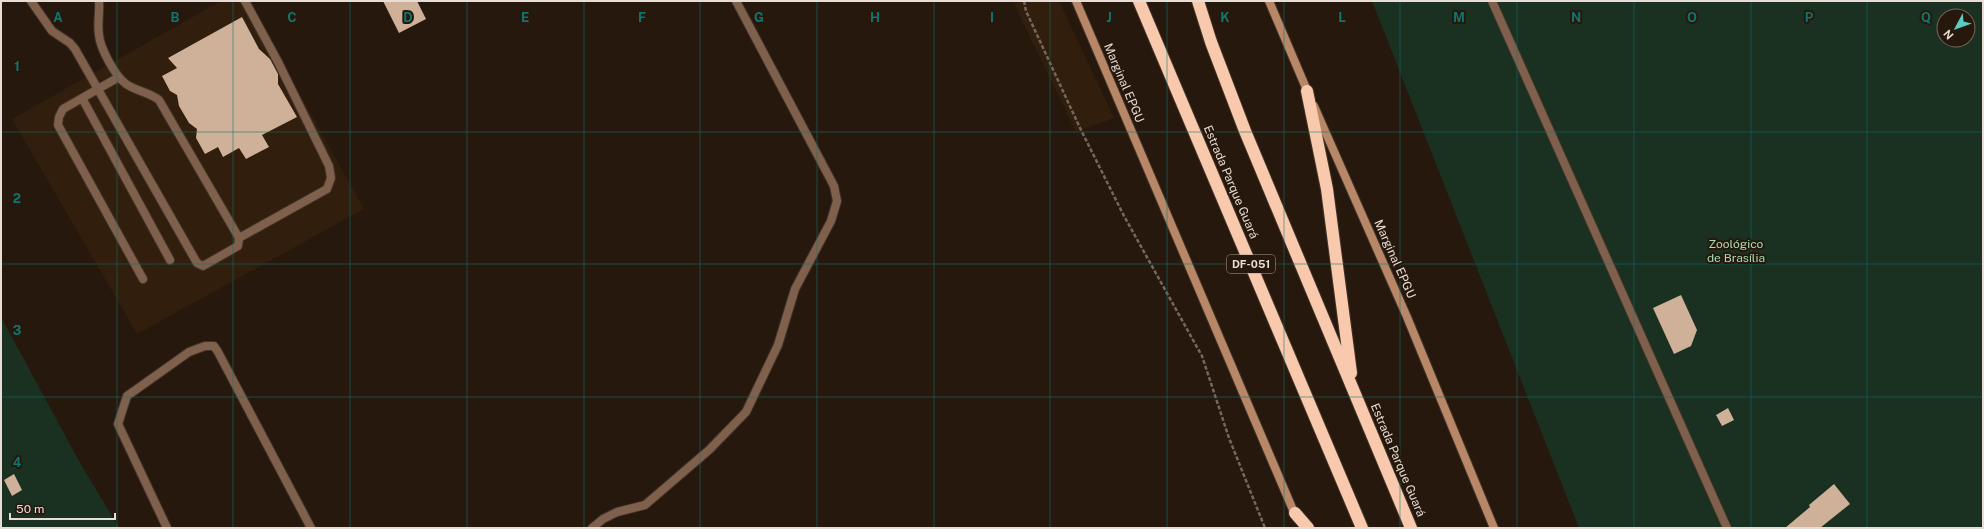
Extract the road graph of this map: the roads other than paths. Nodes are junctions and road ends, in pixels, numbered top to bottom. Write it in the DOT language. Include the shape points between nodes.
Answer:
graph roads {
  1 [pos="32,1"];
  2 [pos="99,1"];
  3 [pos="245,1"];
  4 [pos="736,1"];
  5 [pos="1076,1"];
  6 [pos="1139,1"];
  7 [pos="1198,1"];
  8 [pos="1269,1"];
  9 [pos="1492,1"];
  10 [pos="119,77"];
  11 [pos="98,89"];
  12 [pos="1307,91"];
  13 [pos="82,98"];
  14 [pos="239,238"];
  15 [pos="170,260"];
  16 [pos="143,279"];
  17 [pos="1352,386"];
  18 [pos="1294,513"];
  19 [pos="167,528"];
  20 [pos="311,528"];
  21 [pos="592,528"];
  22 [pos="1301,528"];
  23 [pos="1308,528"];
  24 [pos="1362,528"];
  25 [pos="1411,528"];
  26 [pos="1494,528"];
  27 [pos="1726,528"];
  1 -- 11 [label="lane" via="52,31 75,49"];
  2 -- 10 [label="lane" via="100,42"];
  3 -- 14 [label="lane" via="278,62 329,166 332,178 328,189"];
  4 -- 21 [label="lane" via="834,186 837,201 831,221 795,289 778,345 746,412 709,450 645,505 616,512"];
  5 -- 18 [label="street, Marginal EPGU"];
  6 -- 24 [label="highway, Estrada Parque Guará / DF-051"];
  7 -- 17 [label="highway, Estrada Parque Guará" via="1245,132"];
  8 -- 12 [label="street, Marginal EPGU"];
  9 -- 27 [label="lane"];
  10 -- 11 [label="lane"];
  10 -- 14 [label="lane" via="131,87 159,100"];
  11 -- 13 [label="lane"];
  11 -- 14 [label="lane" via="197,263 203,266 238,246"];
  12 -- 17 [label="highway" via="1327,189"];
  12 -- 26 [label="street, Marginal EPGU" via="1407,317"];
  13 -- 15 [label="lane"];
  13 -- 16 [label="lane" via="63,109 58,125"];
  17 -- 25 [label="highway, Estrada Parque Guará"];
  18 -- 22 [label="street, Marginal EPGU"];
  18 -- 23 [label="highway"];
  19 -- 20 [label="lane" via="118,424 127,396 190,352 205,346 214,346"];
}
